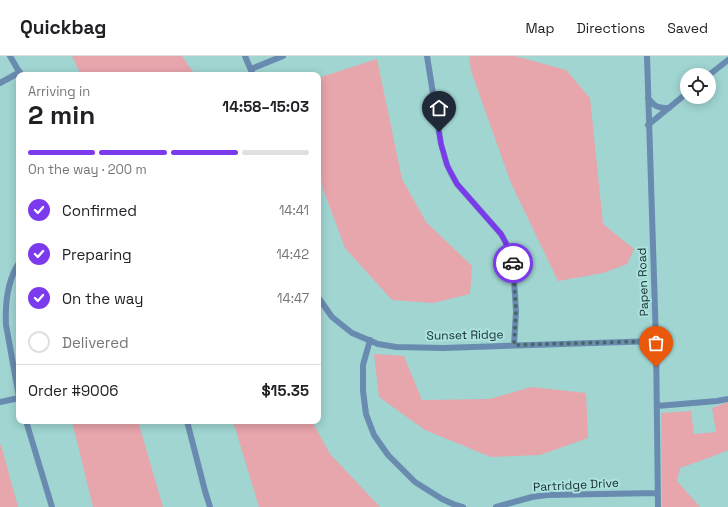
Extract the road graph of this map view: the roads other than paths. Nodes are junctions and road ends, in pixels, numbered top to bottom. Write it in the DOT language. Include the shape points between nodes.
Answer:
graph roads {
  1 [pos="10,56"];
  2 [pos="245,56"];
  3 [pos="283,56"];
  4 [pos="427,56"];
  5 [pos="647,56"];
  6 [pos="728,60"];
  7 [pos="251,68"];
  8 [pos="716,69"];
  9 [pos="19,72"];
  10 [pos="252,72"];
  11 [pos="16,76"];
  12 [pos="0,83"];
  13 [pos="648,98"];
  14 [pos="680,99"];
  15 [pos="669,108"];
  16 [pos="648,125"];
  17 [pos="16,268"];
  18 [pos="321,301"];
  19 [pos="370,340"];
  20 [pos="656,341"];
  21 [pos="514,345"];
  22 [pos="16,381"];
  23 [pos="16,399"];
  24 [pos="728,399"];
  25 [pos="0,402"];
  26 [pos="657,406"];
  27 [pos="27,424"];
  28 [pos="188,424"];
  29 [pos="658,493"];
  30 [pos="520,500"];
  31 [pos="52,507"];
  32 [pos="210,507"];
  33 [pos="463,507"];
  34 [pos="496,507"];
  35 [pos="523,507"];
  36 [pos="658,507"];
  1 -- 9 [label="street"];
  2 -- 7 [label="street"];
  3 -- 7 [label="street"];
  4 -- 21 [label="street" via="441,144 447,165 457,184 501,234 512,256 516,311"];
  5 -- 13 [label="street, Papen Road"];
  6 -- 8 [label="street"];
  7 -- 10 [label="street"];
  11 -- 12 [label="street"];
  13 -- 15 [label="street" via="654,106"];
  13 -- 16 [label="street, Papen Road"];
  14 -- 15 [label="street"];
  15 -- 16 [label="street"];
  16 -- 20 [label="street, Papen Road"];
  17 -- 22 [label="street" via="7,296 6,314"];
  18 -- 19 [label="street, Sunset Ridge" via="337,322 352,333"];
  19 -- 21 [label="street, Sunset Ridge" via="396,347"];
  19 -- 33 [label="street" via="363,365 363,392 366,414 374,435 388,455 415,482 442,499"];
  20 -- 21 [label="street, Sunset Ridge"];
  20 -- 26 [label="street, Papen Road"];
  23 -- 25 [label="street"];
  24 -- 26 [label="street"];
  26 -- 29 [label="street, Papen Road"];
  27 -- 31 [label="street"];
  28 -- 32 [label="street"];
  29 -- 30 [label="street, Partridge Drive" via="548,495"];
  29 -- 36 [label="street, Papen Road"];
  30 -- 34 [label="street, Partridge Drive"];
  30 -- 35 [label="street"];
}
